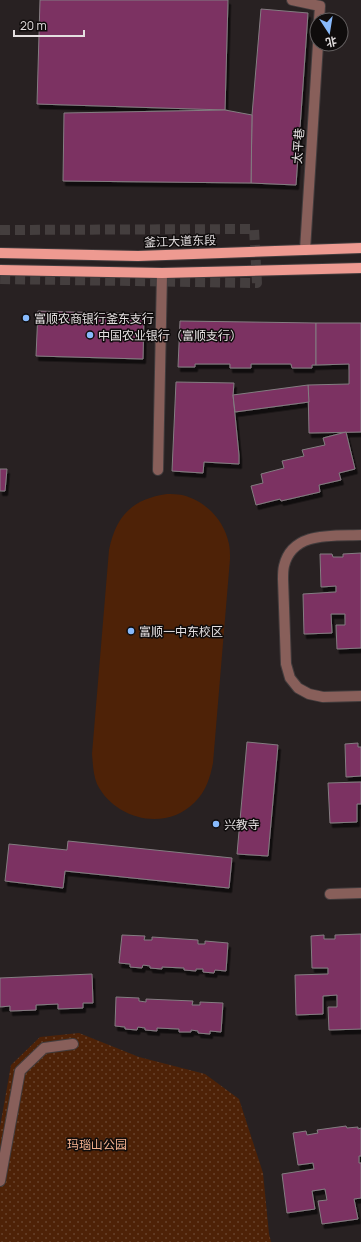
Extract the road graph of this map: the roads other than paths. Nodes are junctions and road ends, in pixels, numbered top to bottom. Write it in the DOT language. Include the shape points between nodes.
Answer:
graph roads {
  1 [pos="292,0"];
  2 [pos="320,12"];
  3 [pos="317,52"];
  4 [pos="361,248"];
  5 [pos="305,250"];
  6 [pos="0,253"];
  7 [pos="361,268"];
  8 [pos="0,270"];
  9 [pos="162,273"];
  10 [pos="158,470"];
  11 [pos="361,535"];
  12 [pos="361,696"];
  13 [pos="361,893"];
  14 [pos="330,894"];
  15 [pos="73,1044"];
  16 [pos="0,1181"];
  1 -- 2 [label="lane" via="320,6"];
  3 -- 5 [label="lane, 太平巷"];
  4 -- 5 [label="main road, 釜江大道东段"];
  5 -- 6 [label="main road, 釜江大道东段" via="138,256"];
  7 -- 9 [label="main road"];
  8 -- 9 [label="main road"];
  9 -- 10 [label="lane"];
  11 -- 12 [label="lane" via="306,539 295,546 288,556 283,579 286,664 290,678 298,688 316,696"];
  13 -- 14 [label="lane"];
  15 -- 16 [label="lane" via="44,1048 20,1071"];
}
